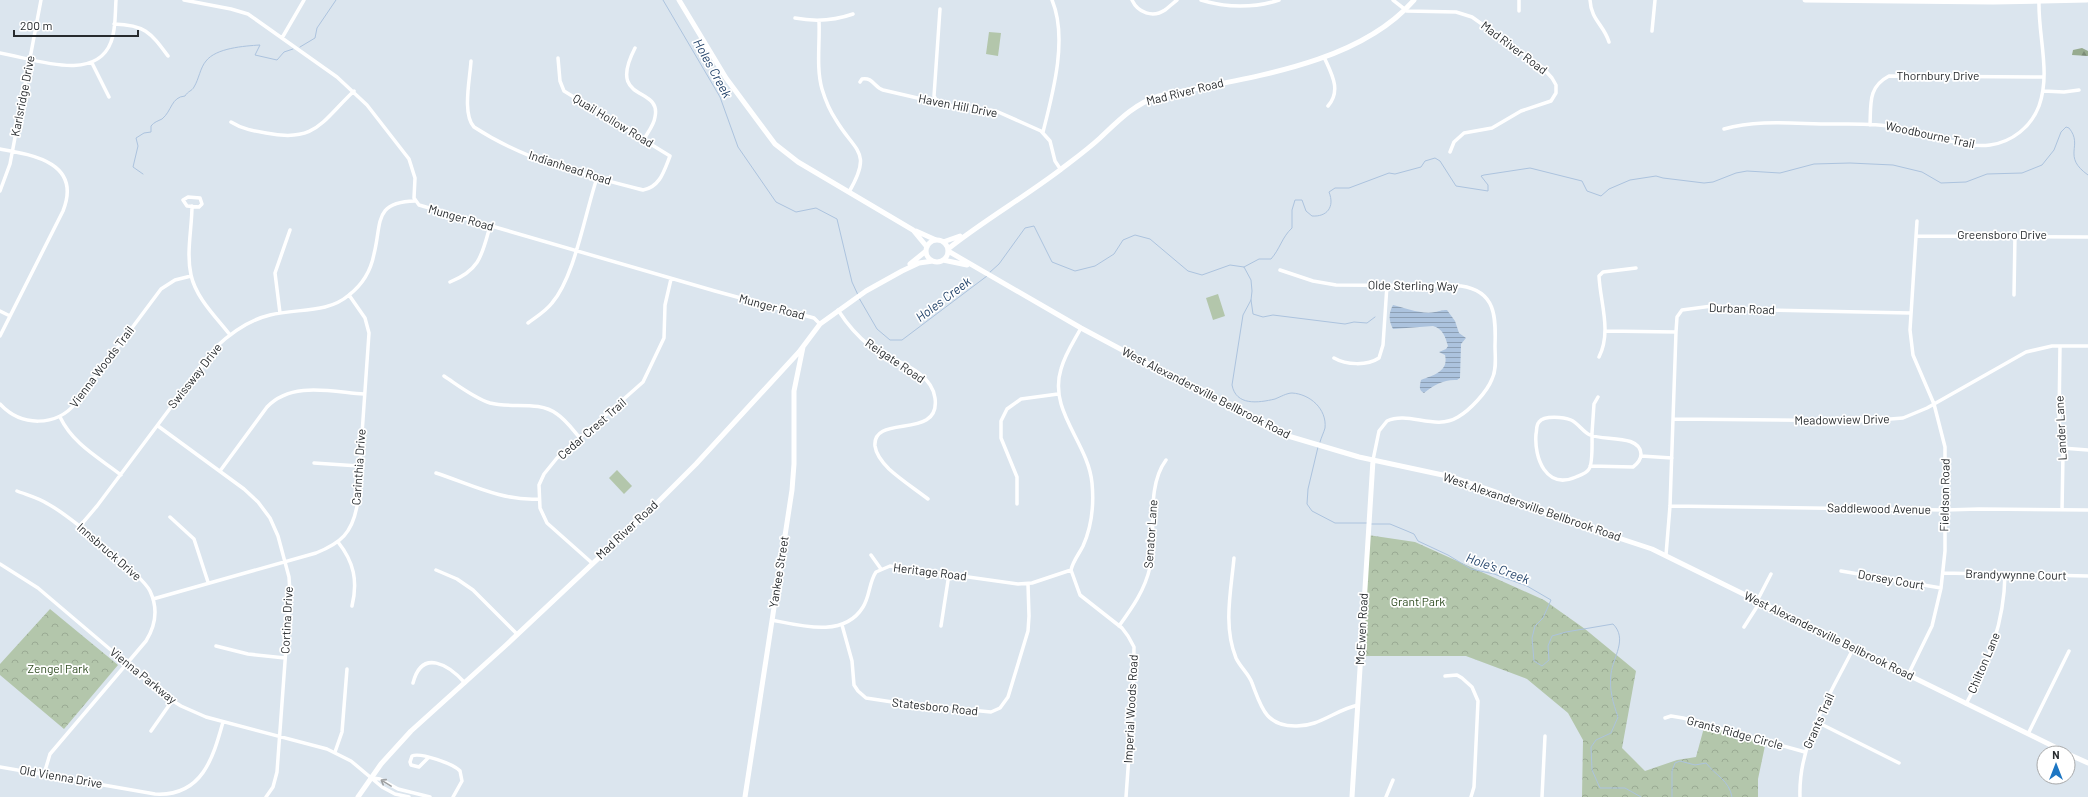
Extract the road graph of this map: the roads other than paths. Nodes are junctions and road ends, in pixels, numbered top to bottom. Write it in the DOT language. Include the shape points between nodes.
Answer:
graph roads {
  1 [pos="41,0"];
  2 [pos="116,0"];
  3 [pos="184,0"];
  4 [pos="304,0"];
  5 [pos="679,0"];
  6 [pos="1052,0"];
  7 [pos="1132,0"];
  8 [pos="1177,0"];
  9 [pos="1201,0"];
  10 [pos="1279,0"];
  11 [pos="1393,0"];
  12 [pos="1414,0"];
  13 [pos="1520,0"];
  14 [pos="1590,0"];
  15 [pos="1655,0"];
  16 [pos="1805,0"];
  17 [pos="2087,0"];
  18 [pos="2039,1"];
  19 [pos="940,9"];
  20 [pos="1405,10"];
  21 [pos="1519,10"];
  22 [pos="853,14"];
  23 [pos="795,18"];
  24 [pos="819,21"];
  25 [pos="114,24"];
  26 [pos="1652,31"];
  27 [pos="282,38"];
  28 [pos="1609,42"];
  29 [pos="635,48"];
  30 [pos="0,53"];
  31 [pos="168,56"];
  32 [pos="1324,57"];
  33 [pos="30,58"];
  34 [pos="558,58"];
  35 [pos="471,62"];
  36 [pos="92,63"];
  37 [pos="2043,77"];
  38 [pos="860,82"];
  39 [pos="2079,90"];
  40 [pos="354,91"];
  41 [pos="2043,91"];
  42 [pos="109,97"];
  43 [pos="938,103"];
  44 [pos="1328,106"];
  45 [pos="231,122"];
  46 [pos="1870,125"];
  47 [pos="1724,129"];
  48 [pos="1043,132"];
  49 [pos="644,139"];
  50 [pos="0,150"];
  51 [pos="12,152"];
  52 [pos="1450,152"];
  53 [pos="670,156"];
  54 [pos="1061,170"];
  55 [pos="597,178"];
  56 [pos="0,191"];
  57 [pos="849,192"];
  58 [pos="415,201"];
  59 [pos="192,206"];
  60 [pos="1917,221"];
  61 [pos="490,226"];
  62 [pos="290,230"];
  63 [pos="913,230"];
  64 [pos="968,233"];
  65 [pos="2015,235"];
  66 [pos="1916,236"];
  67 [pos="2088,237"];
  68 [pos="941,241"];
  69 [pos="927,249"];
  70 [pos="948,250"];
  71 [pos="575,251"];
  72 [pos="943,260"];
  73 [pos="933,261"];
  74 [pos="973,266"];
  75 [pos="1636,268"];
  76 [pos="1280,270"];
  77 [pos="902,271"];
  78 [pos="191,276"];
  79 [pos="671,279"];
  80 [pos="450,282"];
  81 [pos="1387,286"];
  82 [pos="350,295"];
  83 [pos="2014,295"];
  84 [pos="838,310"];
  85 [pos="0,311"];
  86 [pos="280,313"];
  87 [pos="1910,313"];
  88 [pos="10,316"];
  89 [pos="528,323"];
  90 [pos="820,324"];
  91 [pos="1081,328"];
  92 [pos="1604,331"];
  93 [pos="1676,332"];
  94 [pos="230,334"];
  95 [pos="0,336"];
  96 [pos="803,346"];
  97 [pos="2060,346"];
  98 [pos="2088,346"];
  99 [pos="1600,357"];
  100 [pos="1334,358"];
  101 [pos="444,376"];
  102 [pos="364,394"];
  103 [pos="1058,394"];
  104 [pos="1598,397"];
  105 [pos="0,404"];
  106 [pos="1934,404"];
  107 [pos="60,417"];
  108 [pos="1674,419"];
  109 [pos="158,426"];
  110 [pos="1592,436"];
  111 [pos="580,438"];
  112 [pos="2062,448"];
  113 [pos="2088,450"];
  114 [pos="1641,456"];
  115 [pos="1672,458"];
  116 [pos="1166,460"];
  117 [pos="1373,460"];
  118 [pos="314,463"];
  119 [pos="360,466"];
  120 [pos="1590,466"];
  121 [pos="220,471"];
  122 [pos="436,473"];
  123 [pos="121,475"];
  124 [pos="17,491"];
  125 [pos="538,499"];
  126 [pos="928,499"];
  127 [pos="1017,504"];
  128 [pos="1670,506"];
  129 [pos="1945,510"];
  130 [pos="2062,510"];
  131 [pos="2088,510"];
  132 [pos="170,517"];
  133 [pos="80,526"];
  134 [pos="338,542"];
  135 [pos="871,555"];
  136 [pos="1666,555"];
  137 [pos="1234,558"];
  138 [pos="285,561"];
  139 [pos="0,564"];
  140 [pos="592,564"];
  141 [pos="880,569"];
  142 [pos="436,570"];
  143 [pos="1071,570"];
  144 [pos="1841,571"];
  145 [pos="1943,573"];
  146 [pos="949,574"];
  147 [pos="1771,574"];
  148 [pos="2005,575"];
  149 [pos="2088,576"];
  150 [pos="208,582"];
  151 [pos="1028,584"];
  152 [pos="1941,588"];
  153 [pos="153,599"];
  154 [pos="1759,601"];
  155 [pos="352,606"];
  156 [pos="772,620"];
  157 [pos="842,625"];
  158 [pos="941,626"];
  159 [pos="1119,626"];
  160 [pos="1744,626"];
  161 [pos="517,634"];
  162 [pos="216,646"];
  163 [pos="1853,649"];
  164 [pos="2069,651"];
  165 [pos="285,658"];
  166 [pos="127,664"];
  167 [pos="347,669"];
  168 [pos="1444,676"];
  169 [pos="1908,676"];
  170 [pos="413,683"];
  171 [pos="465,683"];
  172 [pos="172,701"];
  173 [pos="1966,704"];
  174 [pos="1358,705"];
  175 [pos="1665,718"];
  176 [pos="223,722"];
  177 [pos="1817,722"];
  178 [pos="151,732"];
  179 [pos="2028,734"];
  180 [pos="280,736"];
  181 [pos="1545,736"];
  182 [pos="2051,745"];
  183 [pos="335,752"];
  184 [pos="1806,752"];
  185 [pos="2076,757"];
  186 [pos="428,758"];
  187 [pos="1899,763"];
  188 [pos="2088,763"];
  189 [pos="0,766"];
  190 [pos="44,774"];
  191 [pos="373,778"];
  192 [pos="1393,780"];
  193 [pos="266,797"];
  194 [pos="358,797"];
  195 [pos="409,797"];
  196 [pos="419,797"];
  197 [pos="428,797"];
  198 [pos="453,797"];
  199 [pos="745,797"];
  200 [pos="1126,797"];
  201 [pos="1352,797"];
  202 [pos="1386,797"];
  203 [pos="1471,797"];
  204 [pos="1542,797"];
  205 [pos="1800,797"];
  1 -- 33 [label="street, Karlsridge Drive"];
  2 -- 25 [label="street"];
  3 -- 27 [label="street, Munger Road" via="242,12 254,17"];
  4 -- 27 [label="street"];
  5 -- 57 [label="street" via="726,78 775,144 798,162"];
  6 -- 48 [label="street" via="1058,24 1056,75"];
  7 -- 8 [label="street" via="1139,10 1152,14 1163,12"];
  9 -- 10 [label="street" via="1229,6"];
  11 -- 20 [label="street"];
  12 -- 20 [label="street, Mad River Road"];
  13 -- 21 [label="street"];
  14 -- 28 [label="street" via="1593,17 1605,32"];
  15 -- 26 [label="street"];
  16 -- 18 [label="street"];
  17 -- 18 [label="street"];
  18 -- 37 [label="street, Woodbourne Trail" via="2038,19 2044,55"];
  19 -- 43 [label="street" via="934,96"];
  20 -- 32 [label="street, Mad River Road" via="1379,32"];
  20 -- 52 [label="street, Mad River Road" via="1456,12 1472,17 1542,67 1556,85 1556,93 1551,101 1521,111 1492,128 1464,133 1454,142"];
  22 -- 24 [label="street"];
  23 -- 24 [label="street"];
  24 -- 57 [label="street" via="820,75 823,90 836,121 860,155 859,174"];
  25 -- 31 [label="street" via="131,25 146,30"];
  25 -- 36 [label="street" via="112,41 101,57"];
  27 -- 40 [label="street, Munger Road"];
  29 -- 49 [label="street" via="626,68 627,80 635,90 650,100 656,111"];
  30 -- 33 [label="street"];
  32 -- 44 [label="street" via="1335,88"];
  32 -- 54 [label="street, Mad River Road" via="1293,67 1158,96 1142,102"];
  33 -- 36 [label="street" via="74,66"];
  33 -- 51 [label="street, Karlsridge Drive"];
  34 -- 49 [label="street, Quail Hollow Road" via="560,82 564,91"];
  35 -- 55 [label="street, Indianhead Road" via="468,112 474,127 540,161"];
  36 -- 42 [label="street"];
  37 -- 41 [label="street, Woodbourne Trail"];
  37 -- 46 [label="street, Thornbury Drive" via="1889,76 1879,82 1874,89"];
  38 -- 43 [label="street, Haven Hill Drive" via="862,79 870,79 878,89"];
  39 -- 41 [label="street"];
  40 -- 45 [label="street" via="322,124 305,134 278,136 244,129"];
  40 -- 58 [label="street, Munger Road" via="409,159 414,171"];
  41 -- 46 [label="street, Woodbourne Trail" via="2039,108 2030,122 2017,135 1996,144 1967,144 1895,127"];
  43 -- 48 [label="street, Haven Hill Drive" via="996,111"];
  46 -- 47 [label="street, Woodbourne Trail" via="1753,123"];
  48 -- 54 [label="street" via="1050,141 1055,162"];
  49 -- 53 [label="street, Quail Hollow Road"];
  50 -- 51 [label="street"];
  51 -- 56 [label="street, Karlsridge Drive"];
  51 -- 88 [label="street" via="51,163 63,176 67,196 63,210"];
  53 -- 55 [label="street, Indianhead Road" via="657,185 650,189 643,190"];
  54 -- 64 [label="street, Mad River Road"];
  55 -- 71 [label="street"];
  57 -- 63 [label="street"];
  58 -- 61 [label="street, Munger Road" via="420,206"];
  58 -- 82 [label="street, Swissway Drive" via="396,203 381,215 372,262 365,277"];
  59 -- 59 [label="street" via="184,205 184,198 200,198 200,206"];
  59 -- 78 [label="street"];
  60 -- 66 [label="street"];
  61 -- 71 [label="street, Munger Road"];
  61 -- 80 [label="street" via="477,263 463,277"];
  62 -- 86 [label="street" via="275,273"];
  63 -- 68 [label="street"];
  63 -- 69 [label="street"];
  64 -- 68 [label="street, Mad River Road"];
  64 -- 70 [label="street, Mad River Road"];
  65 -- 66 [label="street, Greensboro Drive"];
  65 -- 67 [label="street, Greensboro Drive"];
  65 -- 83 [label="street"];
  66 -- 87 [label="street"];
  68 -- 69 [label="street" via="933,241"];
  68 -- 70 [label="street, West Alexandersville Bellbrook Road"];
  69 -- 73 [label="street" via="928,256"];
  69 -- 77 [label="street, Mad River Road"];
  70 -- 72 [label="street"];
  70 -- 74 [label="street, West Alexandersville Bellbrook Road"];
  71 -- 79 [label="street, Munger Road"];
  71 -- 89 [label="street" via="554,302"];
  72 -- 73 [label="street, West Alexandersville Bellbrook Road"];
  72 -- 74 [label="street, West Alexandersville Bellbrook Road"];
  73 -- 77 [label="street, Mad River Road" via="919,262"];
  74 -- 91 [label="street, West Alexandersville Bellbrook Road"];
  75 -- 92 [label="street" via="1603,272 1599,276"];
  76 -- 81 [label="street, Olde Sterling Way" via="1322,283"];
  77 -- 84 [label="street, Mad River Road"];
  78 -- 94 [label="street" via="195,289"];
  78 -- 107 [label="street, Vienna Woods Trail" via="175,280 161,289 76,403"];
  79 -- 90 [label="street, Munger Road" via="814,318"];
  79 -- 111 [label="street, Cedar Crest Trail" via="665,305 664,338 644,382"];
  81 -- 100 [label="street" via="1383,345 1378,358 1374,361 1346,363"];
  81 -- 117 [label="street, Olde Sterling Way" via="1461,286 1472,288 1483,295 1495,315 1495,367 1488,386 1458,417 1442,422 1398,418 1387,421 1379,431"];
  82 -- 86 [label="street, Swissway Drive" via="321,308"];
  82 -- 102 [label="street, Carinthia Drive" via="369,328"];
  84 -- 90 [label="street, Mad River Road"];
  84 -- 126 [label="street, Reigate Road" via="860,338 917,372 933,391 935,405 931,416 922,422 885,430 877,438 875,445 887,467"];
  85 -- 88 [label="street"];
  86 -- 94 [label="street, Swissway Drive" via="254,320"];
  87 -- 93 [label="street, Durban Road" via="1767,310 1712,306 1682,310 1677,317"];
  87 -- 106 [label="street, Fieldson Road" via="1913,355"];
  88 -- 95 [label="street"];
  90 -- 96 [label="street, Mad River Road"];
  91 -- 103 [label="street" via="1061,367"];
  91 -- 117 [label="street, West Alexandersville Bellbrook Road" via="1268,428 1308,443"];
  92 -- 93 [label="street"];
  92 -- 99 [label="street" via="1604,346"];
  93 -- 108 [label="street, Durban Road"];
  94 -- 109 [label="street, Swissway Drive" via="210,355"];
  96 -- 140 [label="street, Mad River Road" via="696,464"];
  96 -- 156 [label="street, Yankee Street" via="794,391 793,478"];
  97 -- 98 [label="street, Meadowview Drive"];
  97 -- 106 [label="street, Meadowview Drive" via="2042,347 2026,352"];
  97 -- 112 [label="street, Lander Lane" via="2059,421"];
  101 -- 111 [label="street" via="475,396 490,402 510,407 540,407 554,411"];
  102 -- 119 [label="street, Carinthia Drive"];
  102 -- 121 [label="street" via="302,390 276,398"];
  103 -- 127 [label="street" via="1021,399 1007,409 1000,421 1002,442 1017,477"];
  103 -- 143 [label="street" via="1066,419 1084,453 1092,483 1089,529"];
  104 -- 110 [label="street" via="1594,404"];
  105 -- 107 [label="street, Vienna Woods Trail" via="16,416 31,421"];
  106 -- 108 [label="street, Meadowview Drive" via="1910,416 1884,420"];
  106 -- 129 [label="street, Fieldson Road" via="1945,446"];
  107 -- 123 [label="street" via="77,442"];
  108 -- 115 [label="street, Durban Road"];
  109 -- 121 [label="street, Cortina Drive"];
  109 -- 123 [label="street, Swissway Drive"];
  110 -- 114 [label="street" via="1631,441 1639,447"];
  110 -- 120 [label="street"];
  110 -- 120 [label="street" via="1571,420 1546,418 1537,424 1537,454 1540,464 1546,471 1559,479 1569,480 1586,473"];
  111 -- 125 [label="street, Cedar Crest Trail" via="548,467 541,480"];
  112 -- 113 [label="street"];
  112 -- 130 [label="street, Lander Lane"];
  114 -- 115 [label="street"];
  114 -- 120 [label="street" via="1636,466 1630,468"];
  115 -- 128 [label="street, Durban Road"];
  116 -- 159 [label="street, Senator Lane" via="1160,470 1155,491 1152,558 1146,582"];
  117 -- 136 [label="street, West Alexandersville Bellbrook Road" via="1452,477"];
  117 -- 174 [label="street, McEwen Road"];
  118 -- 119 [label="street"];
  119 -- 134 [label="street, Carinthia Drive" via="356,514"];
  121 -- 138 [label="street, Cortina Drive" via="250,494 265,511 278,536"];
  122 -- 125 [label="street" via="508,498"];
  123 -- 133 [label="street, Swissway Drive"];
  124 -- 133 [label="street, Innsbruck Drive" via="48,503"];
  125 -- 140 [label="street, Cedar Crest Trail" via="547,523"];
  128 -- 129 [label="street, Saddlewood Avenue"];
  128 -- 136 [label="street, Durban Road"];
  129 -- 130 [label="street, Saddlewood Avenue"];
  129 -- 145 [label="street, Fieldson Road"];
  130 -- 131 [label="street, Saddlewood Avenue"];
  132 -- 150 [label="street" via="194,539"];
  133 -- 153 [label="street, Innsbruck Drive" via="139,577"];
  134 -- 138 [label="street, Carinthia Drive" via="316,553"];
  134 -- 155 [label="street" via="348,554 354,568 356,584"];
  135 -- 141 [label="street"];
  136 -- 154 [label="street, West Alexandersville Bellbrook Road"];
  137 -- 174 [label="street" via="1228,620 1231,643 1266,715 1281,724 1306,726"];
  138 -- 150 [label="street, Carinthia Drive"];
  138 -- 165 [label="street, Cortina Drive" via="290,593"];
  139 -- 166 [label="street, Vienna Parkway" via="38,588"];
  140 -- 161 [label="street, Mad River Road"];
  141 -- 146 [label="street, Heritage Road" via="894,566"];
  141 -- 157 [label="street, Heritage Road" via="874,575 863,606 855,617"];
  142 -- 161 [label="street" via="457,579 473,590"];
  143 -- 151 [label="street, Heritage Road"];
  143 -- 159 [label="street, Imperial Woods Road" via="1080,595"];
  144 -- 152 [label="street, Dorsey Court"];
  145 -- 148 [label="street, Brandywynne Court"];
  145 -- 152 [label="street, Fieldson Road"];
  146 -- 151 [label="street, Heritage Road"];
  146 -- 158 [label="street"];
  147 -- 154 [label="street"];
  148 -- 149 [label="street, Brandywynne Court"];
  148 -- 173 [label="street, Chilton Lane" via="2003,608 1997,635"];
  150 -- 153 [label="street, Carinthia Drive"];
  151 -- 157 [label="street, Statesboro Road" via="1028,631 1008,697 1000,708 991,712 866,698 854,685 852,661"];
  152 -- 169 [label="street, Fieldson Road" via="1932,626"];
  153 -- 166 [label="street, Innsbruck Drive" via="155,617 151,634"];
  154 -- 160 [label="street"];
  154 -- 163 [label="street, West Alexandersville Bellbrook Road"];
  156 -- 157 [label="street, Heritage Road" via="823,628"];
  156 -- 199 [label="street, Yankee Street"];
  159 -- 200 [label="street, Imperial Woods Road" via="1128,636 1135,652"];
  161 -- 171 [label="street, Mad River Road"];
  162 -- 165 [label="street" via="248,654"];
  163 -- 169 [label="street, West Alexandersville Bellbrook Road"];
  163 -- 177 [label="street, Grants Trail"];
  164 -- 179 [label="street"];
  165 -- 180 [label="street, Cortina Drive"];
  166 -- 172 [label="street, Vienna Parkway"];
  166 -- 190 [label="street, Innsbruck Drive" via="50,754"];
  167 -- 183 [label="street" via="342,732"];
  168 -- 203 [label="street" via="1457,675 1462,678 1472,687 1478,701 1474,787"];
  169 -- 173 [label="street, West Alexandersville Bellbrook Road"];
  170 -- 171 [label="street" via="421,668 435,663 453,670"];
  171 -- 191 [label="street, Mad River Road" via="402,739"];
  172 -- 176 [label="street, Vienna Parkway" via="191,711"];
  172 -- 178 [label="street"];
  173 -- 179 [label="street, West Alexandersville Bellbrook Road"];
  174 -- 201 [label="street, McEwen Road"];
  175 -- 184 [label="street, Grants Ridge Circle" via="1683,718"];
  176 -- 180 [label="street, Vienna Parkway"];
  176 -- 190 [label="street, Old Vienna Drive" via="214,754 203,774 192,785 178,792 155,794"];
  177 -- 184 [label="street, Grants Trail"];
  177 -- 187 [label="street"];
  179 -- 182 [label="street, West Alexandersville Bellbrook Road"];
  180 -- 183 [label="street, Vienna Parkway"];
  180 -- 193 [label="street, Cortina Drive" via="276,778"];
  181 -- 204 [label="street"];
  183 -- 191 [label="street, Vienna Parkway" via="352,761"];
  184 -- 205 [label="street, Grants Trail"];
  185 -- 188 [label="street, West Alexandersville Bellbrook Road"];
  186 -- 186 [label="street" via="414,754 410,762 415,767"];
  186 -- 198 [label="street" via="453,765 460,772 462,781"];
  189 -- 190 [label="street, Old Vienna Drive"];
  191 -- 194 [label="street, Mad River Road"];
  191 -- 195 [label="street" via="390,792"];
  197 -- 191 [label="street, one-way" via="398,790 380,779"];
  192 -- 202 [label="street"];
  196 -- 197 [label="street"];
}
